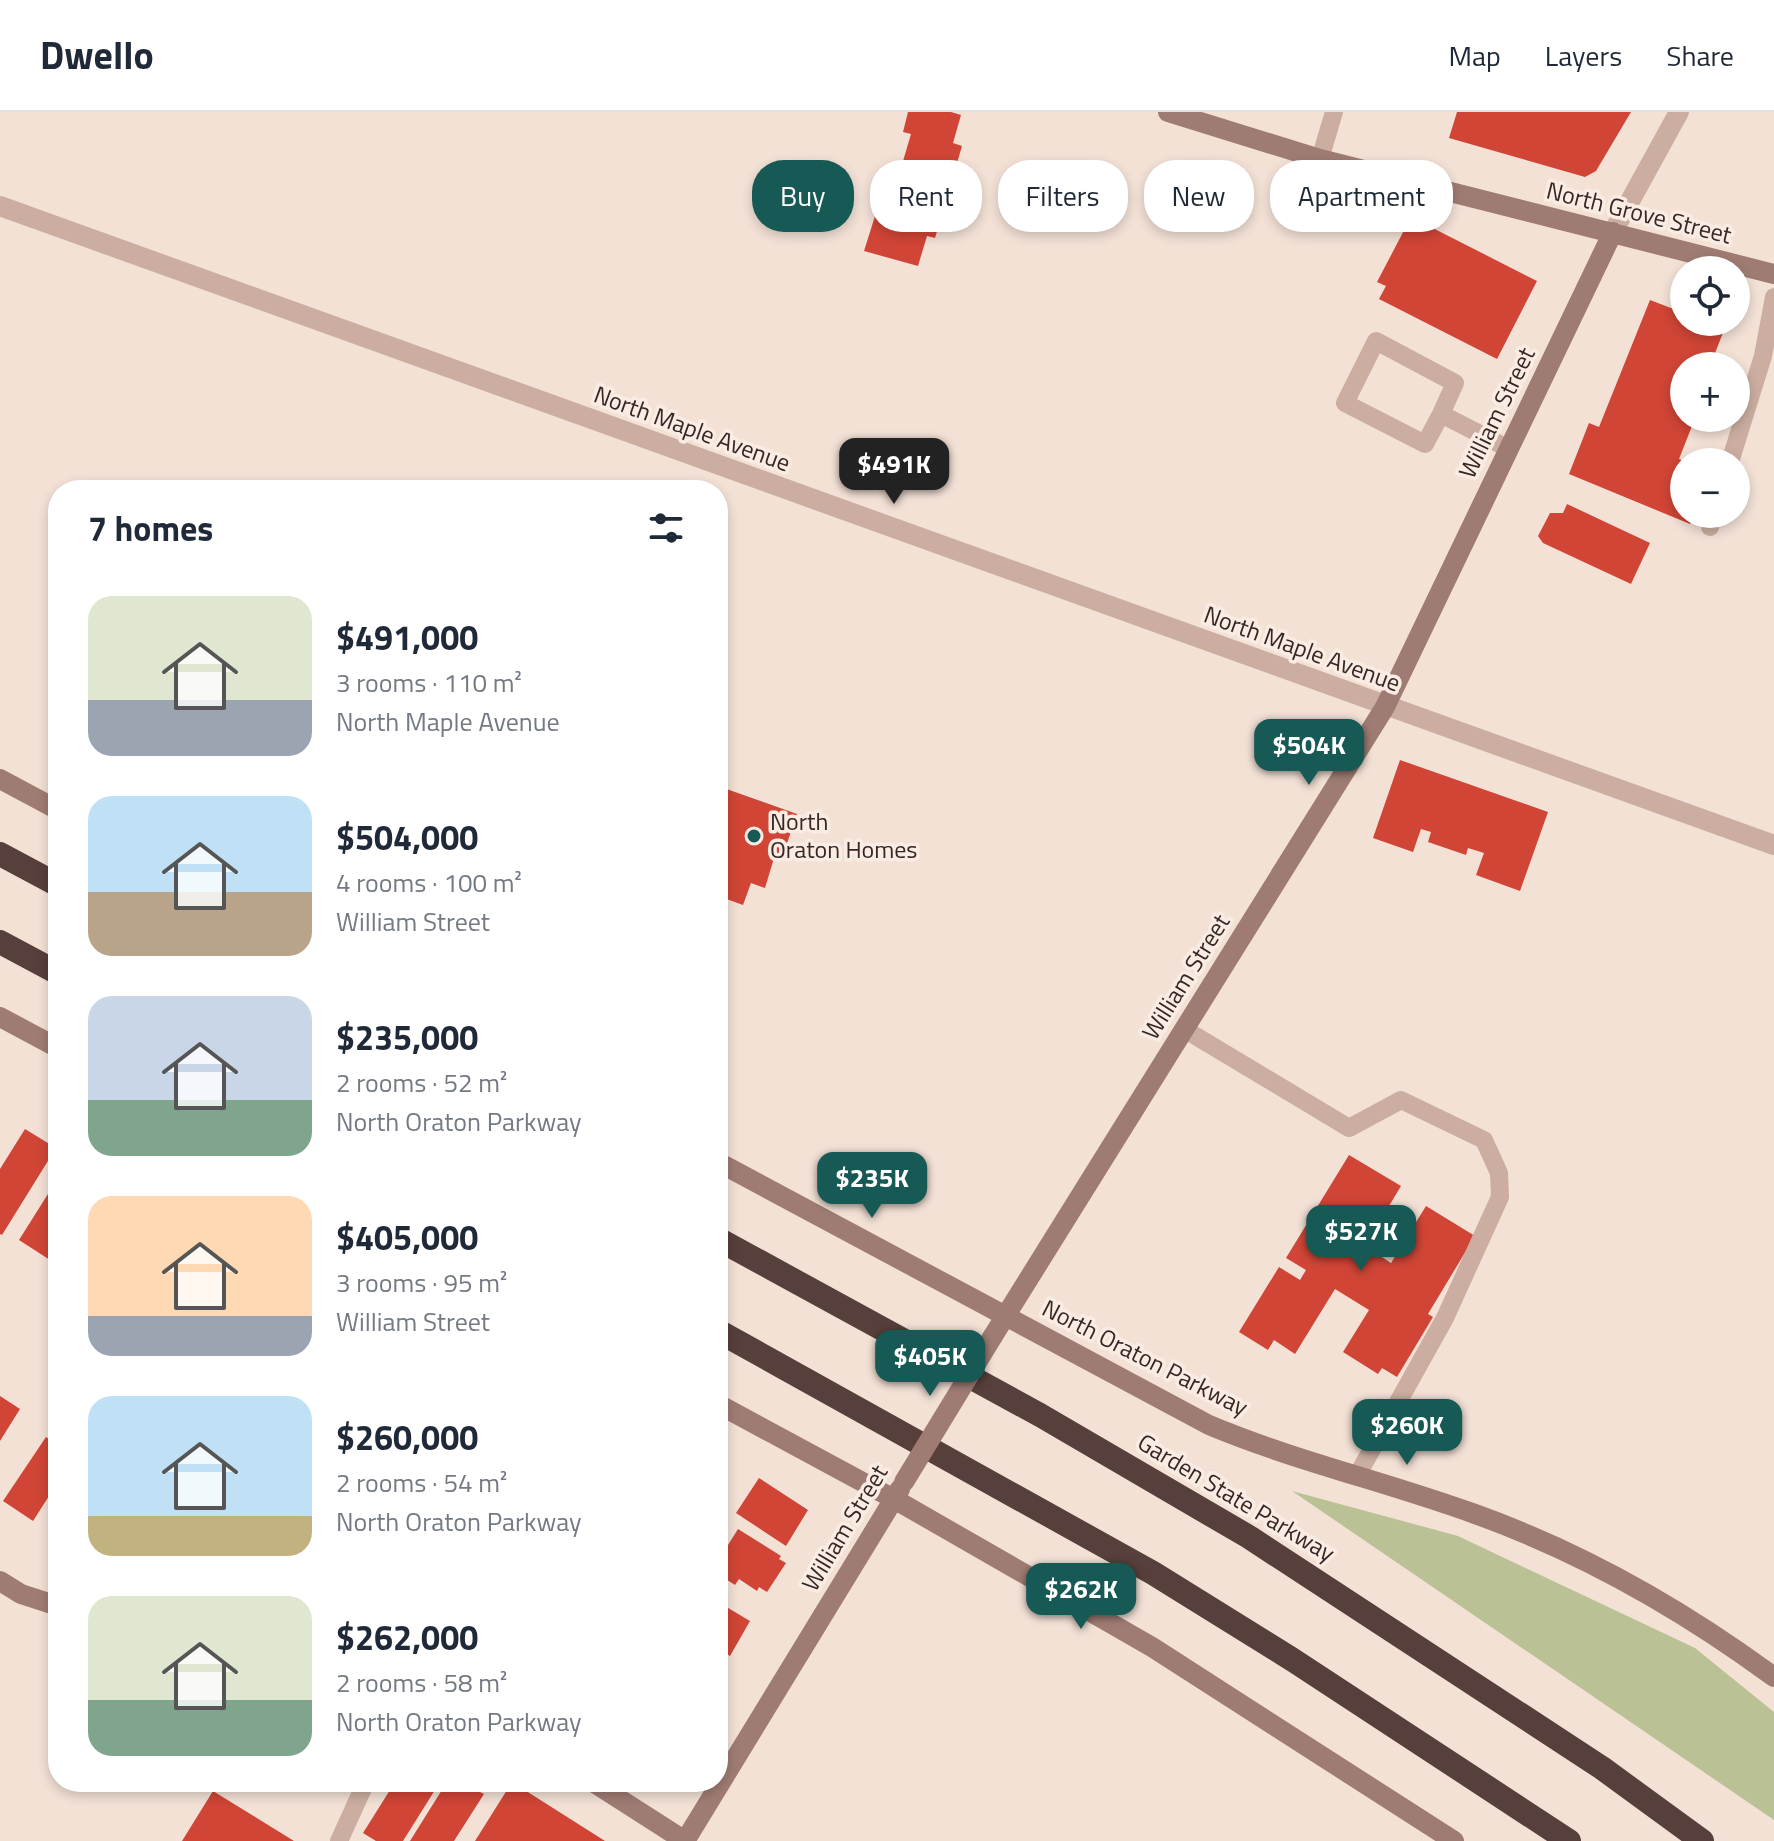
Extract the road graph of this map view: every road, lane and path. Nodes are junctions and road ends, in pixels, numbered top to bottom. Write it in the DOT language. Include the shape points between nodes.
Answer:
graph roads {
  1 [pos="1168,112"];
  2 [pos="1334,112"];
  3 [pos="1679,112"];
  4 [pos="1320,159"];
  5 [pos="0,206"];
  6 [pos="1613,232"];
  7 [pos="1774,274"];
  8 [pos="1774,297"];
  9 [pos="1441,414"];
  10 [pos="1734,448"];
  11 [pos="1509,449"];
  12 [pos="1385,707"];
  13 [pos="0,779"];
  14 [pos="48,805"];
  15 [pos="1774,845"];
  16 [pos="0,854"];
  17 [pos="48,880"];
  18 [pos="0,942"];
  19 [pos="48,968"];
  20 [pos="0,1017"];
  21 [pos="1184,1029"];
  22 [pos="48,1043"];
  23 [pos="728,1167"];
  24 [pos="728,1244"];
  25 [pos="1006,1315"];
  26 [pos="728,1337"];
  27 [pos="728,1409"];
  28 [pos="1358,1474"];
  29 [pos="899,1490"];
  30 [pos="0,1581"];
  31 [pos="48,1603"];
  32 [pos="1774,1677"];
  33 [pos="728,1770"];
  34 [pos="360,1792"];
  35 [pos="609,1792"];
  36 [pos="715,1792"];
  37 [pos="339,1841"];
  38 [pos="685,1841"];
  39 [pos="1454,1841"];
  40 [pos="1569,1841"];
  41 [pos="1702,1841"];
  1 -- 4 [label="main road, North Grove Street"];
  2 -- 4 [label="lane"];
  3 -- 6 [label="street, William Street"];
  4 -- 6 [label="main road, North Grove Street"];
  5 -- 12 [label="street, North Maple Avenue"];
  6 -- 7 [label="main road, North Grove Street"];
  6 -- 11 [label="main road, William Street"];
  8 -- 10 [label="lane" via="1763,356"];
  9 -- 9 [label="lane" via="1455,383 1376,341 1345,403 1425,444"];
  9 -- 11 [label="lane"];
  11 -- 12 [label="main road, William Street"];
  12 -- 15 [label="street, North Maple Avenue"];
  12 -- 21 [label="main road, William Street"];
  13 -- 14 [label="main road"];
  16 -- 17 [label="highway"];
  18 -- 19 [label="highway"];
  20 -- 22 [label="main road"];
  21 -- 25 [label="main road, William Street"];
  21 -- 28 [label="lane" via="1349,1128 1401,1100 1484,1140 1499,1173 1500,1197 1445,1318"];
  23 -- 25 [label="main road, North Oraton Parkway"];
  24 -- 41 [label="highway, Garden State Parkway" via="1040,1415 1249,1537 1602,1768"];
  25 -- 28 [label="main road, North Oraton Parkway" via="1209,1425"];
  25 -- 29 [label="main road, William Street, bridge"];
  26 -- 40 [label="highway" via="1153,1573"];
  27 -- 29 [label="main road"];
  28 -- 32 [label="main road, North Oraton Parkway" via="1479,1515 1596,1568"];
  29 -- 33 [label="main road, William Street"];
  29 -- 39 [label="main road"];
  30 -- 31 [label="main road"];
  34 -- 37 [label="lane"];
  35 -- 38 [label="main road"];
  36 -- 38 [label="main road, William Street"];
}
